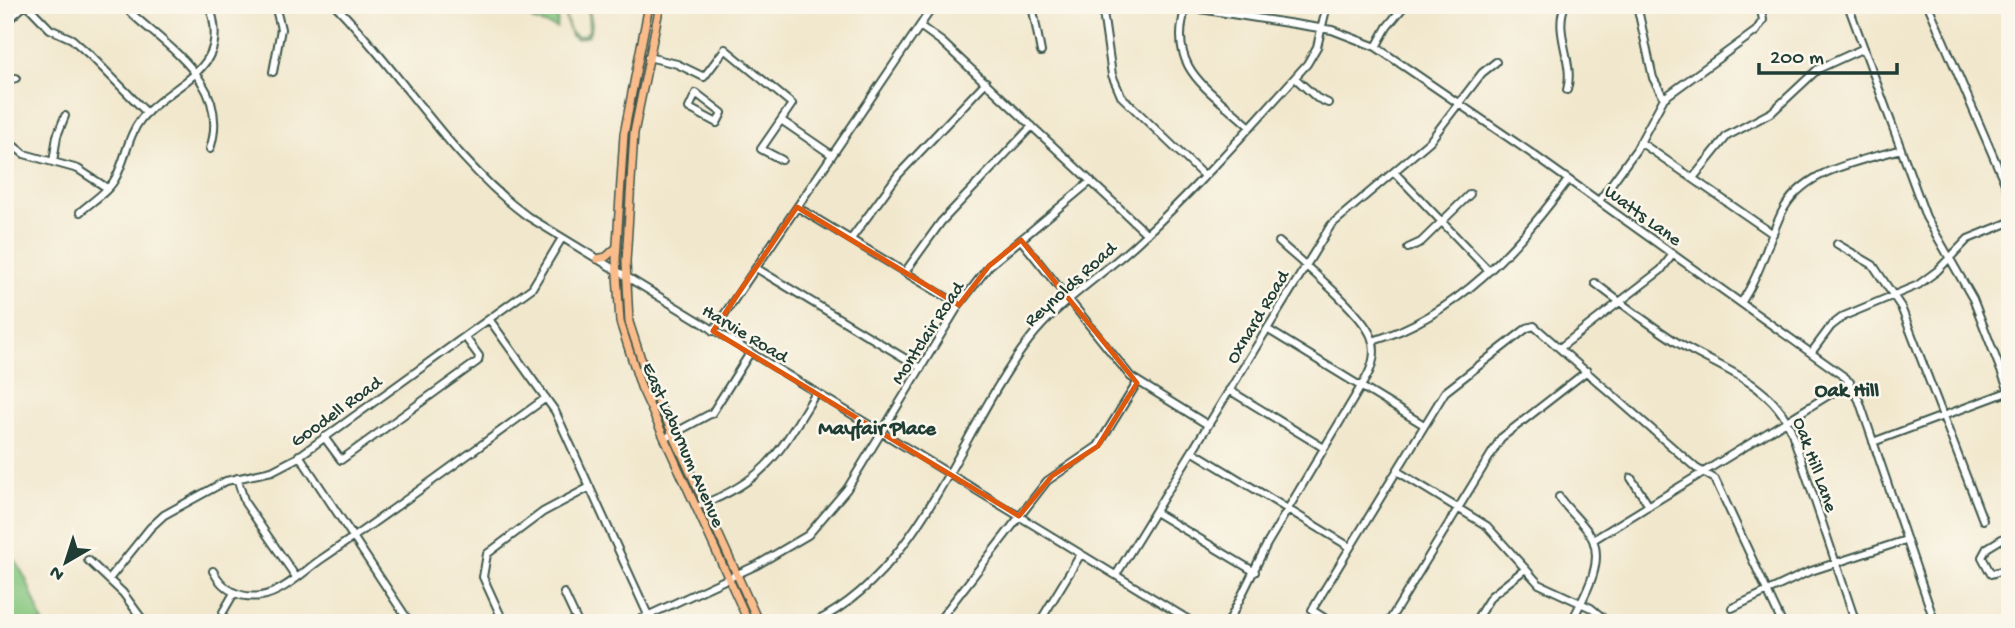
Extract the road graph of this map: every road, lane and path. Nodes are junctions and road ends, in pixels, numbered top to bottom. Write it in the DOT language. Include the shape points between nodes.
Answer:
graph roads {
  1 [pos="26,5"];
  2 [pos="209,5"];
  3 [pos="275,5"];
  4 [pos="335,5"];
  5 [pos="649,5"];
  6 [pos="660,5"];
  7 [pos="934,5"];
  8 [pos="1032,5"];
  9 [pos="1102,5"];
  10 [pos="1175,5"];
  11 [pos="1327,5"];
  12 [pos="1405,5"];
  13 [pos="1565,5"];
  14 [pos="1637,5"];
  15 [pos="1760,5"];
  16 [pos="1848,5"];
  17 [pos="1928,5"];
  18 [pos="1186,7"];
  19 [pos="130,12"];
  20 [pos="5,23"];
  21 [pos="920,26"];
  22 [pos="1322,28"];
  23 [pos="1376,47"];
  24 [pos="1864,48"];
  25 [pos="1041,52"];
  26 [pos="648,57"];
  27 [pos="1496,62"];
  28 [pos="273,72"];
  29 [pos="196,75"];
  30 [pos="704,77"];
  31 [pos="16,78"];
  32 [pos="1295,78"];
  33 [pos="5,81"];
  34 [pos="986,82"];
  35 [pos="1567,90"];
  36 [pos="695,93"];
  37 [pos="1664,98"];
  38 [pos="1328,103"];
  39 [pos="1461,104"];
  40 [pos="147,113"];
  41 [pos="65,116"];
  42 [pos="781,120"];
  43 [pos="1032,126"];
  44 [pos="1249,126"];
  45 [pos="5,139"];
  46 [pos="1640,142"];
  47 [pos="210,149"];
  48 [pos="1901,149"];
  49 [pos="831,155"];
  50 [pos="782,160"];
  51 [pos="53,162"];
  52 [pos="1394,172"];
  53 [pos="1203,176"];
  54 [pos="1693,178"];
  55 [pos="1568,180"];
  56 [pos="1091,181"];
  57 [pos="107,188"];
  58 [pos="1470,194"];
  59 [pos="2010,195"];
  60 [pos="1599,201"];
  61 [pos="797,207"];
  62 [pos="80,212"];
  63 [pos="1442,222"];
  64 [pos="2010,222"];
  65 [pos="1147,234"];
  66 [pos="1773,234"];
  67 [pos="562,238"];
  68 [pos="851,239"];
  69 [pos="1021,240"];
  70 [pos="1279,242"];
  71 [pos="1837,244"];
  72 [pos="1408,247"];
  73 [pos="617,248"];
  74 [pos="1673,254"];
  75 [pos="1950,257"];
  76 [pos="597,259"];
  77 [pos="1305,267"];
  78 [pos="756,268"];
  79 [pos="616,271"];
  80 [pos="1489,271"];
  81 [pos="905,272"];
  82 [pos="626,276"];
  83 [pos="1595,283"];
  84 [pos="1894,295"];
  85 [pos="1069,299"];
  86 [pos="1620,302"];
  87 [pos="1741,303"];
  88 [pos="959,305"];
  89 [pos="489,319"];
  90 [pos="1267,329"];
  91 [pos="713,331"];
  92 [pos="465,337"];
  93 [pos="1373,341"];
  94 [pos="1561,347"];
  95 [pos="750,353"];
  96 [pos="1811,353"];
  97 [pos="921,368"];
  98 [pos="1587,371"];
  99 [pos="1850,382"];
  100 [pos="1137,383"];
  101 [pos="1361,387"];
  102 [pos="1229,390"];
  103 [pos="2009,392"];
  104 [pos="816,393"];
  105 [pos="546,398"];
  106 [pos="1944,416"];
  107 [pos="1787,421"];
  108 [pos="1208,425"];
  109 [pos="1424,425"];
  110 [pos="882,433"];
  111 [pos="673,434"];
  112 [pos="324,437"];
  113 [pos="664,438"];
  114 [pos="1873,442"];
  115 [pos="1324,448"];
  116 [pos="1192,450"];
  117 [pos="299,455"];
  118 [pos="1397,471"];
  119 [pos="948,472"];
  120 [pos="1704,472"];
  121 [pos="237,478"];
  122 [pos="1631,478"];
  123 [pos="590,487"];
  124 [pos="1559,497"];
  125 [pos="705,504"];
  126 [pos="1649,506"];
  127 [pos="695,507"];
  128 [pos="1458,508"];
  129 [pos="1287,509"];
  130 [pos="1155,512"];
  131 [pos="1019,516"];
  132 [pos="1983,520"];
  133 [pos="2010,534"];
  134 [pos="354,538"];
  135 [pos="1593,540"];
  136 [pos="1906,540"];
  137 [pos="1350,547"];
  138 [pos="1081,554"];
  139 [pos="88,560"];
  140 [pos="1836,563"];
  141 [pos="2010,568"];
  142 [pos="1524,570"];
  143 [pos="213,571"];
  144 [pos="1255,572"];
  145 [pos="1116,575"];
  146 [pos="732,576"];
  147 [pos="296,577"];
  148 [pos="109,579"];
  149 [pos="1767,591"];
  150 [pos="234,593"];
  151 [pos="564,593"];
  152 [pos="1580,603"];
  153 [pos="1732,608"];
  154 [pos="223,612"];
  155 [pos="648,615"];
  156 [pos="1602,618"];
  157 [pos="145,623"];
  158 [pos="410,623"];
  159 [pos="504,623"];
  160 [pos="578,623"];
  161 [pos="632,623"];
  162 [pos="749,623"];
  163 [pos="759,623"];
  164 [pos="813,623"];
  165 [pos="937,623"];
  166 [pos="1039,623"];
  167 [pos="1195,623"];
  168 [pos="1228,623"];
  169 [pos="1332,623"];
  170 [pos="1388,623"];
  171 [pos="1474,623"];
  172 [pos="1571,623"];
  173 [pos="1782,623"];
  174 [pos="1856,623"];
  175 [pos="1935,623"];
  1 -- 20 [label="street"];
  1 -- 40 [label="street" via="50,29 72,39"];
  2 -- 29 [label="street" via="212,44"];
  3 -- 28 [label="street" via="281,29"];
  4 -- 67 [label="street, Harvie Road" via="484,180 510,204"];
  5 -- 73 [label="main road, East Laburnum Avenue" via="626,113"];
  6 -- 26 [label="main road, East Laburnum Avenue"];
  7 -- 21 [label="street"];
  8 -- 25 [label="street"];
  9 -- 53 [label="street" via="1112,75 1121,96"];
  10 -- 18 [label="street, Watts Lane"];
  11 -- 22 [label="street, Reynolds Road"];
  12 -- 23 [label="street"];
  13 -- 35 [label="street" via="1561,26 1570,78"];
  14 -- 37 [label="street" via="1653,78"];
  15 -- 37 [label="street" via="1763,20 1756,31"];
  16 -- 24 [label="street"];
  17 -- 59 [label="street"];
  18 -- 22 [label="street, Watts Lane"];
  18 -- 44 [label="street" via="1178,39 1186,64"];
  19 -- 29 [label="street"];
  21 -- 34 [label="street"];
  21 -- 49 [label="street"];
  22 -- 23 [label="street, Watts Lane"];
  22 -- 32 [label="street, Reynolds Road" via="1317,47"];
  23 -- 39 [label="street, Watts Lane"];
  24 -- 48 [label="street"];
  24 -- 54 [label="street" via="1818,69 1772,112 1727,136"];
  26 -- 30 [label="street"];
  26 -- 82 [label="main road, East Laburnum Avenue" via="635,126"];
  27 -- 39 [label="street, Oxnard Road" via="1482,73"];
  29 -- 40 [label="street"];
  29 -- 47 [label="street" via="210,94 216,113"];
  30 -- 36 [label="street"];
  30 -- 42 [label="street" via="725,49 792,104"];
  31 -- 33 [label="street"];
  32 -- 38 [label="street"];
  32 -- 44 [label="street, Reynolds Road"];
  34 -- 43 [label="street"];
  34 -- 68 [label="street" via="898,175"];
  36 -- 36 [label="street" via="722,113 717,123 690,108"];
  37 -- 46 [label="street"];
  39 -- 52 [label="street, Oxnard Road" via="1430,141"];
  39 -- 55 [label="street, Watts Lane"];
  40 -- 57 [label="street"];
  41 -- 51 [label="street"];
  42 -- 49 [label="street"];
  42 -- 50 [label="street" via="761,149"];
  43 -- 56 [label="street"];
  43 -- 81 [label="street" via="942,222"];
  44 -- 53 [label="street, Reynolds Road"];
  45 -- 51 [label="street" via="24,154"];
  46 -- 54 [label="street"];
  46 -- 60 [label="street"];
  48 -- 66 [label="street" via="1813,179 1787,204"];
  48 -- 75 [label="street" via="1926,217"];
  49 -- 61 [label="street"];
  51 -- 57 [label="street" via="78,169"];
  52 -- 63 [label="street"];
  52 -- 77 [label="street, Oxnard Road" via="1339,216"];
  53 -- 65 [label="street, Reynolds Road"];
  54 -- 66 [label="street"];
  55 -- 60 [label="street, Watts Lane"];
  55 -- 80 [label="street" via="1527,234"];
  56 -- 65 [label="street"];
  56 -- 69 [label="street, Montclair Road"];
  57 -- 62 [label="street"];
  58 -- 63 [label="street"];
  60 -- 74 [label="street, Watts Lane"];
  61 -- 68 [label="street"];
  61 -- 78 [label="street"];
  63 -- 72 [label="street" via="1421,242"];
  63 -- 80 [label="street"];
  64 -- 75 [label="street" via="1973,236"];
  65 -- 85 [label="street, Reynolds Road"];
  66 -- 87 [label="street"];
  67 -- 76 [label="street, Harvie Road"];
  67 -- 89 [label="street, Goodell Road" via="532,288"];
  68 -- 81 [label="street"];
  69 -- 85 [label="street"];
  69 -- 88 [label="street, Montclair Road" via="989,266"];
  70 -- 77 [label="street"];
  71 -- 84 [label="street" via="1873,265"];
  73 -- 76 [label="main road"];
  73 -- 79 [label="main road, East Laburnum Avenue"];
  74 -- 86 [label="street" via="1661,270"];
  74 -- 87 [label="street, Watts Lane"];
  75 -- 84 [label="street" via="1927,279"];
  75 -- 103 [label="street" via="1973,299"];
  76 -- 79 [label="street, Harvie Road"];
  77 -- 90 [label="street, Oxnard Road"];
  77 -- 93 [label="street" via="1360,319"];
  78 -- 91 [label="street"];
  78 -- 97 [label="street"];
  79 -- 82 [label="street, Harvie Road"];
  79 -- 113 [label="main road, East Laburnum Avenue" via="626,349"];
  80 -- 93 [label="street" via="1429,315"];
  81 -- 88 [label="street"];
  82 -- 91 [label="street, Harvie Road"];
  82 -- 111 [label="main road, East Laburnum Avenue" via="629,322 639,356"];
  83 -- 86 [label="street, Oak Hill Lane"];
  84 -- 96 [label="street" via="1844,316"];
  84 -- 106 [label="street"];
  85 -- 100 [label="street"];
  85 -- 119 [label="street, Reynolds Road" via="1029,341"];
  86 -- 94 [label="street"];
  86 -- 107 [label="street, Oak Hill Lane" via="1681,345 1749,382"];
  87 -- 96 [label="street, Watts Lane"];
  88 -- 97 [label="street, Montclair Road"];
  89 -- 92 [label="street, Goodell Road"];
  89 -- 105 [label="street"];
  90 -- 101 [label="street"];
  90 -- 102 [label="street, Oxnard Road"];
  91 -- 95 [label="street, Harvie Road"];
  92 -- 112 [label="street, Goodell Road"];
  92 -- 112 [label="street" via="478,361 341,460"];
  93 -- 101 [label="street" via="1373,363"];
  94 -- 98 [label="street"];
  94 -- 109 [label="street" via="1536,326 1527,328 1451,385"];
  95 -- 104 [label="street, Harvie Road"];
  95 -- 111 [label="street" via="712,413"];
  96 -- 99 [label="street, Watts Lane"];
  97 -- 110 [label="street, Montclair Road"];
  98 -- 120 [label="street"];
  98 -- 128 [label="street" via="1501,439"];
  99 -- 107 [label="street"];
  99 -- 114 [label="street"];
  100 -- 108 [label="street"];
  100 -- 131 [label="street" via="1098,446 1052,476"];
  101 -- 109 [label="street"];
  101 -- 115 [label="street"];
  102 -- 108 [label="street, Oxnard Road"];
  102 -- 115 [label="street"];
  103 -- 106 [label="street"];
  104 -- 110 [label="street, Harvie Road"];
  104 -- 125 [label="street" via="765,470"];
  105 -- 123 [label="street"];
  105 -- 134 [label="street"];
  106 -- 114 [label="street"];
  106 -- 132 [label="street"];
  107 -- 120 [label="street"];
  107 -- 140 [label="street, Oak Hill Lane"];
  108 -- 116 [label="street, Oxnard Road"];
  109 -- 118 [label="street"];
  110 -- 119 [label="street, Harvie Road"];
  110 -- 146 [label="street, Montclair Road" via="822,521 784,552"];
  111 -- 113 [label="street"];
  111 -- 125 [label="main road, East Laburnum Avenue"];
  112 -- 117 [label="street, Goodell Road"];
  113 -- 127 [label="main road, East Laburnum Avenue"];
  114 -- 136 [label="street"];
  115 -- 129 [label="street"];
  116 -- 129 [label="street"];
  116 -- 130 [label="street, Oxnard Road"];
  117 -- 121 [label="street, Goodell Road" via="272,471"];
  117 -- 134 [label="street"];
  118 -- 128 [label="street"];
  118 -- 137 [label="street"];
  119 -- 131 [label="street, Harvie Road"];
  119 -- 164 [label="street, Reynolds Road" via="884,568 855,597"];
  120 -- 126 [label="street"];
  120 -- 149 [label="street" via="1715,479"];
  121 -- 147 [label="street" via="245,503"];
  121 -- 148 [label="street, Goodell Road" via="158,519"];
  122 -- 126 [label="street"];
  123 -- 155 [label="street"];
  123 -- 159 [label="street" via="532,520 491,551 483,564 483,577"];
  124 -- 135 [label="street"];
  125 -- 127 [label="street"];
  125 -- 146 [label="main road, East Laburnum Avenue"];
  126 -- 135 [label="street"];
  127 -- 146 [label="main road, East Laburnum Avenue"];
  128 -- 142 [label="street" via="1491,529"];
  128 -- 170 [label="street"];
  129 -- 137 [label="street"];
  129 -- 144 [label="street"];
  130 -- 144 [label="street"];
  130 -- 145 [label="street, Oxnard Road"];
  131 -- 138 [label="street, Harvie Road"];
  131 -- 165 [label="street"];
  133 -- 141 [label="street" via="1987,548 1982,557 1991,575"];
  134 -- 147 [label="street"];
  134 -- 158 [label="street"];
  135 -- 152 [label="street" via="1594,573"];
  136 -- 140 [label="street"];
  136 -- 175 [label="street"];
  137 -- 169 [label="street" via="1312,610"];
  138 -- 145 [label="street, Harvie Road"];
  138 -- 166 [label="street"];
  139 -- 148 [label="street"];
  140 -- 149 [label="street"];
  140 -- 174 [label="street, Oak Hill Lane"];
  142 -- 152 [label="street" via="1539,584"];
  142 -- 171 [label="street" via="1491,596"];
  143 -- 150 [label="street"];
  144 -- 168 [label="street"];
  145 -- 167 [label="street, Harvie Road"];
  146 -- 155 [label="street, Montclair Road"];
  146 -- 162 [label="main road, East Laburnum Avenue"];
  146 -- 163 [label="main road, East Laburnum Avenue"];
  147 -- 150 [label="street" via="263,596"];
  148 -- 157 [label="street"];
  149 -- 153 [label="street"];
  149 -- 173 [label="street"];
  150 -- 154 [label="street"];
  151 -- 160 [label="street"];
  152 -- 156 [label="street"];
  152 -- 172 [label="street"];
  155 -- 161 [label="street, Montclair Road"];
}
